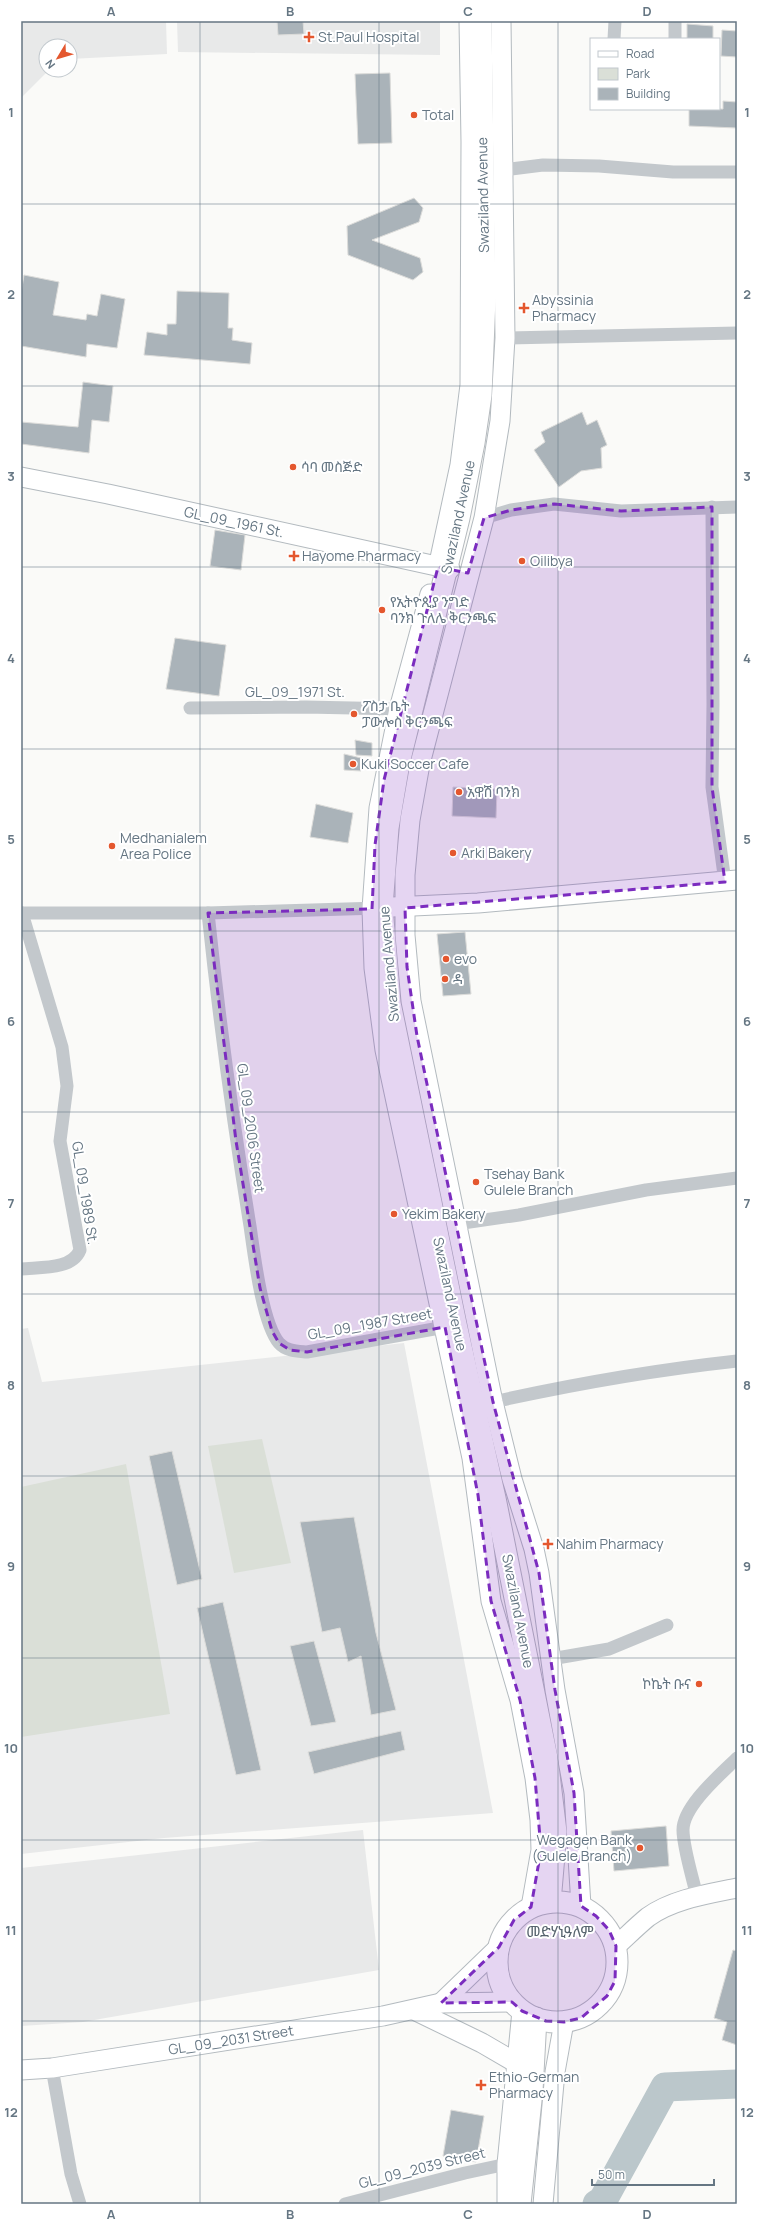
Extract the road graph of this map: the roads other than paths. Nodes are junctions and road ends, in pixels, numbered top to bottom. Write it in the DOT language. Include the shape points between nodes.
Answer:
graph roads {
  1 [pos="469,21"];
  2 [pos="481,21"];
  3 [pos="490,21"];
  4 [pos="501,21"];
  5 [pos="615,21"];
  6 [pos="674,21"];
  7 [pos="614,38"];
  8 [pos="675,38"];
  9 [pos="503,170"];
  10 [pos="737,172"];
  11 [pos="737,333"];
  12 [pos="505,338"];
  13 [pos="21,477"];
  14 [pos="712,507"];
  15 [pos="737,507"];
  16 [pos="484,518"];
  17 [pos="453,570"];
  18 [pos="190,708"];
  19 [pos="399,709"];
  20 [pos="731,881"];
  21 [pos="389,908"];
  22 [pos="22,913"];
  23 [pos="208,913"];
  24 [pos="737,1178"];
  25 [pos="456,1224"];
  26 [pos="21,1269"];
  27 [pos="445,1327"];
  28 [pos="280,1343"];
  29 [pos="737,1361"];
  30 [pos="493,1402"];
  31 [pos="667,1625"];
  32 [pos="551,1659"];
  33 [pos="737,1758"];
  34 [pos="737,1888"];
  35 [pos="697,1897"];
  36 [pos="556,1904"];
  37 [pos="616,1946"];
  38 [pos="499,1947"];
  39 [pos="441,2003"];
  40 [pos="414,2010"];
  41 [pos="536,2015"];
  42 [pos="518,2064"];
  43 [pos="52,2068"];
  44 [pos="21,2070"];
  45 [pos="507,2164"];
  46 [pos="80,2204"];
  47 [pos="345,2204"];
  48 [pos="506,2204"];
  49 [pos="520,2204"];
  50 [pos="528,2204"];
  51 [pos="543,2204"];
  1 -- 17 [label="main road" via="471,379"];
  2 -- 17 [label="main road, Swaziland Avenue" via="484,298 481,395"];
  3 -- 17 [label="main road, Swaziland Avenue" via="492,377 470,521"];
  4 -- 9 [label="main road"];
  5 -- 7 [label="street"];
  6 -- 8 [label="street"];
  9 -- 10 [label="street" via="543,165 600,166 673,172"];
  9 -- 12 [label="main road"];
  11 -- 12 [label="street"];
  12 -- 16 [label="main road" via="500,421"];
  13 -- 17 [label="main road, GL_09_1961 St."];
  14 -- 15 [label="street"];
  14 -- 16 [label="street" via="621,511 554,504 511,510"];
  14 -- 20 [label="street" via="712,787"];
  16 -- 17 [label="main road"];
  17 -- 19 [label="main road"];
  17 -- 21 [label="main road, Swaziland Avenue" via="399,763 388,828"];
  18 -- 19 [label="street, GL_09_1971 St."];
  19 -- 21 [label="main road" via="379,808"];
  20 -- 21 [label="main road"];
  21 -- 23 [label="street"];
  21 -- 25 [label="main road" via="407,967 411,1001"];
  21 -- 27 [label="main road" via="374,968 379,1017"];
  21 -- 36 [label="main road, Swaziland Avenue" via="390,1003 459,1339 495,1498 547,1758 556,1832"];
  22 -- 23 [label="street"];
  22 -- 26 [label="street, GL_09_1989 St." via="62,1047 67,1086 60,1141 80,1250 77,1258 66,1264"];
  23 -- 28 [label="street, GL_09_2006 Street" via="220,1025 258,1281 272,1332"];
  24 -- 25 [label="street" via="646,1190 519,1215"];
  25 -- 30 [label="main road"];
  27 -- 28 [label="street, GL_09_1987 Street" via="307,1352 290,1350"];
  27 -- 36 [label="main road" via="478,1495 491,1601 520,1700 535,1778 541,1850"];
  29 -- 30 [label="street" via="680,1367"];
  30 -- 32 [label="main road" via="536,1561"];
  31 -- 32 [label="street" via="610,1649"];
  32 -- 36 [label="main road" via="574,1793"];
  33 -- 35 [label="street" via="705,1789 690,1810 683,1830"];
  34 -- 35 [label="main road"];
  35 -- 37 [label="main road" via="649,1917"];
  36 -- 37 [label="main road" via="596,1916 608,1930"];
  36 -- 38 [label="main road" via="511,1924"];
  37 -- 41 [label="main road" via="618,1964 615,1981 596,2009 581,2018"];
  38 -- 39 [label="main road, GL_09_2031 Street"];
  38 -- 41 [label="main road" via="497,1966 502,1985"];
  39 -- 40 [label="main road, GL_09_2031 Street"];
  39 -- 41 [label="main road, GL_09_2031 Street"];
  40 -- 42 [label="main road" via="482,2043"];
  40 -- 43 [label="main road, GL_09_2031 Street"];
  41 -- 42 [label="main road"];
  41 -- 49 [label="main road" via="532,2091"];
  41 -- 50 [label="main road"];
  41 -- 51 [label="main road" via="556,2072"];
  42 -- 45 [label="main road"];
  43 -- 44 [label="main road, GL_09_2031 Street"];
  43 -- 46 [label="street" via="71,2174"];
  45 -- 47 [label="street, GL_09_2039 Street"];
  45 -- 48 [label="main road"];
}
